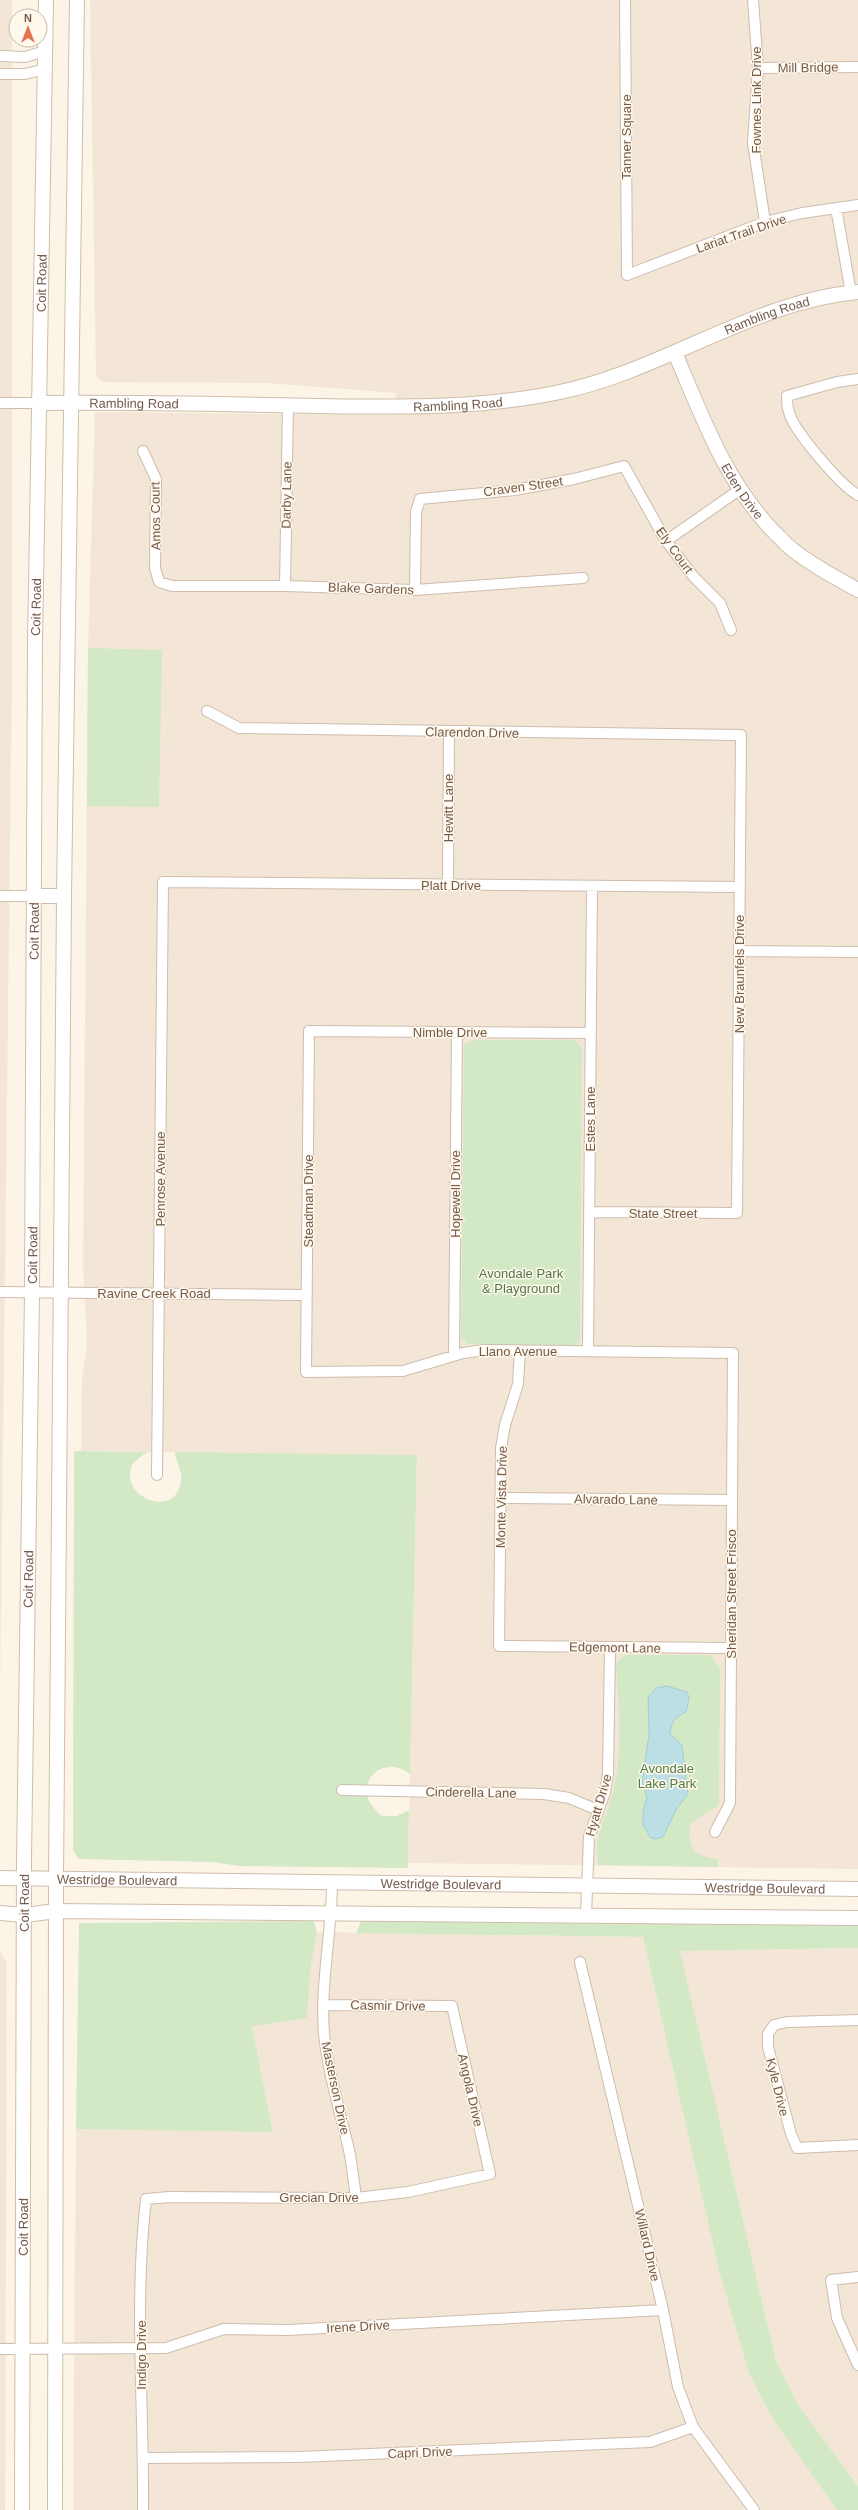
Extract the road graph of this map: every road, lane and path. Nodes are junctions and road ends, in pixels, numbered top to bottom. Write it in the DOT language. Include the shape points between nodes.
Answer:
graph roads {
  1 [pos="46,0"];
  2 [pos="77,0"];
  3 [pos="625,0"];
  4 [pos="753,0"];
  5 [pos="45,51"];
  6 [pos="0,56"];
  7 [pos="858,66"];
  8 [pos="758,68"];
  9 [pos="45,69"];
  10 [pos="0,74"];
  11 [pos="858,204"];
  12 [pos="836,208"];
  13 [pos="765,222"];
  14 [pos="627,275"];
  15 [pos="855,292"];
  16 [pos="675,353"];
  17 [pos="858,379"];
  18 [pos="0,403"];
  19 [pos="40,403"];
  20 [pos="71,403"];
  21 [pos="288,405"];
  22 [pos="143,451"];
  23 [pos="624,466"];
  24 [pos="739,490"];
  25 [pos="858,495"];
  26 [pos="666,542"];
  27 [pos="583,578"];
  28 [pos="160,582"];
  29 [pos="285,586"];
  30 [pos="416,590"];
  31 [pos="858,590"];
  32 [pos="731,630"];
  33 [pos="207,711"];
  34 [pos="449,731"];
  35 [pos="741,735"];
  36 [pos="163,882"];
  37 [pos="448,885"];
  38 [pos="592,886"];
  39 [pos="740,887"];
  40 [pos="0,896"];
  41 [pos="33,896"];
  42 [pos="64,896"];
  43 [pos="739,951"];
  44 [pos="858,952"];
  45 [pos="309,1031"];
  46 [pos="457,1032"];
  47 [pos="591,1034"];
  48 [pos="589,1212"];
  49 [pos="737,1213"];
  50 [pos="0,1292"];
  51 [pos="32,1293"];
  52 [pos="61,1293"];
  53 [pos="160,1293"];
  54 [pos="307,1295"];
  55 [pos="520,1351"];
  56 [pos="588,1351"];
  57 [pos="733,1353"];
  58 [pos="454,1355"];
  59 [pos="306,1372"];
  60 [pos="158,1475"];
  61 [pos="500,1498"];
  62 [pos="732,1500"];
  63 [pos="499,1646"];
  64 [pos="610,1647"];
  65 [pos="730,1648"];
  66 [pos="342,1790"];
  67 [pos="598,1810"];
  68 [pos="715,1832"];
  69 [pos="0,1878"];
  70 [pos="24,1879"];
  71 [pos="56,1879"];
  72 [pos="332,1882"];
  73 [pos="586,1885"];
  74 [pos="858,1889"];
  75 [pos="56,1911"];
  76 [pos="332,1913"];
  77 [pos="0,1914"];
  78 [pos="25,1915"];
  79 [pos="586,1915"];
  80 [pos="858,1918"];
  81 [pos="580,1962"];
  82 [pos="323,2005"];
  83 [pos="452,2006"];
  84 [pos="858,2020"];
  85 [pos="858,2145"];
  86 [pos="490,2174"];
  87 [pos="356,2198"];
  88 [pos="146,2199"];
  89 [pos="858,2277"];
  90 [pos="663,2310"];
  91 [pos="0,2349"];
  92 [pos="22,2349"];
  93 [pos="56,2349"];
  94 [pos="140,2349"];
  95 [pos="858,2365"];
  96 [pos="694,2427"];
  97 [pos="143,2458"];
  98 [pos="22,2510"];
  99 [pos="55,2510"];
  100 [pos="143,2510"];
  101 [pos="754,2510"];
  1 -- 5 [label="main road, Coit Road"];
  2 -- 20 [label="main road"];
  3 -- 14 [label="street, Tanner Square"];
  4 -- 8 [label="street, Fownes Link Drive"];
  5 -- 6 [label="street" via="25,57"];
  5 -- 9 [label="main road, Coit Road"];
  7 -- 8 [label="street, Mill Bridge"];
  8 -- 13 [label="street, Fownes Link Drive" via="753,143"];
  9 -- 10 [label="street" via="25,74"];
  9 -- 19 [label="main road, Coit Road"];
  11 -- 12 [label="street, Lariat Trail Drive"];
  12 -- 13 [label="street, Lariat Trail Drive"];
  12 -- 15 [label="street"];
  13 -- 14 [label="street, Lariat Trail Drive"];
  15 -- 16 [label="main road, Rambling Road" via="760,317"];
  16 -- 21 [label="main road, Rambling Road" via="611,378 562,392 510,401 427,407"];
  16 -- 24 [label="main road, Eden Drive" via="714,446"];
  17 -- 25 [label="street" via="787,396 789,413 820,459"];
  18 -- 19 [label="street"];
  19 -- 20 [label="main road, Rambling Road"];
  19 -- 41 [label="main road, Coit Road"];
  20 -- 21 [label="main road, Rambling Road"];
  20 -- 42 [label="main road"];
  21 -- 29 [label="street, Darby Lane"];
  22 -- 28 [label="street, Amos Court" via="156,479 155,568"];
  23 -- 26 [label="street, Ely Court"];
  23 -- 30 [label="street, Craven Street" via="515,490 420,499 416,512"];
  24 -- 26 [label="street"];
  24 -- 31 [label="main road, Eden Drive" via="759,516 792,550"];
  26 -- 32 [label="street, Ely Court" via="693,576 720,603"];
  27 -- 30 [label="street, Blake Gardens"];
  28 -- 29 [label="street, Blake Gardens" via="172,586"];
  29 -- 30 [label="street, Blake Gardens"];
  33 -- 34 [label="street, Clarendon Drive" via="240,728"];
  34 -- 35 [label="street, Clarendon Drive"];
  34 -- 37 [label="street, Hewitt Lane"];
  35 -- 39 [label="street, New Braunfels Drive"];
  36 -- 37 [label="street, Platt Drive"];
  36 -- 53 [label="street, Penrose Avenue"];
  37 -- 38 [label="street, Platt Drive"];
  38 -- 39 [label="street, Platt Drive"];
  38 -- 47 [label="street, Estes Lane"];
  39 -- 43 [label="street, New Braunfels Drive"];
  40 -- 41 [label="street"];
  41 -- 42 [label="main road"];
  41 -- 51 [label="main road, Coit Road"];
  42 -- 52 [label="main road"];
  43 -- 44 [label="street"];
  43 -- 49 [label="street, New Braunfels Drive"];
  45 -- 46 [label="street, Nimble Drive"];
  45 -- 54 [label="street, Steadman Drive"];
  46 -- 47 [label="street, Nimble Drive"];
  46 -- 58 [label="street, Hopewell Drive"];
  47 -- 48 [label="street, Estes Lane"];
  48 -- 49 [label="street, State Street"];
  48 -- 56 [label="street, Estes Lane"];
  50 -- 51 [label="street, Ravine Creek Road"];
  51 -- 52 [label="street, Ravine Creek Road"];
  51 -- 70 [label="main road, Coit Road"];
  52 -- 53 [label="street, Ravine Creek Road"];
  52 -- 71 [label="main road"];
  53 -- 54 [label="street, Ravine Creek Road"];
  53 -- 60 [label="street, Penrose Avenue"];
  54 -- 59 [label="street, Steadman Drive"];
  55 -- 56 [label="street, Llano Avenue"];
  55 -- 58 [label="street, Llano Avenue" via="478,1351"];
  55 -- 61 [label="street, Monte Vista Drive" via="518,1384 502,1438"];
  56 -- 57 [label="street, Llano Avenue"];
  57 -- 62 [label="street, Sheridan Street Frisco"];
  58 -- 59 [label="street, Llano Avenue" via="403,1371"];
  61 -- 62 [label="street, Alvarado Lane"];
  61 -- 63 [label="street, Monte Vista Drive"];
  62 -- 65 [label="street, Sheridan Street Frisco"];
  63 -- 64 [label="street, Edgemont Lane"];
  64 -- 65 [label="street, Edgemont Lane"];
  64 -- 67 [label="street, Hyatt Drive" via="608,1774"];
  65 -- 68 [label="street, Sheridan Street Frisco" via="730,1803"];
  66 -- 67 [label="street, Cinderella Lane" via="544,1794 569,1798"];
  67 -- 73 [label="street, Hyatt Drive" via="589,1837"];
  69 -- 70 [label="main road, Westridge Boulevard"];
  70 -- 71 [label="main road, Westridge Boulevard"];
  70 -- 78 [label="main road, Coit Road"];
  71 -- 72 [label="main road, Westridge Boulevard"];
  71 -- 75 [label="main road"];
  72 -- 73 [label="main road, Westridge Boulevard"];
  72 -- 76 [label="street, Masterson Drive"];
  73 -- 74 [label="main road, Westridge Boulevard"];
  73 -- 79 [label="street, Hyatt Drive"];
  75 -- 76 [label="main road"];
  75 -- 78 [label="main road"];
  75 -- 93 [label="main road"];
  76 -- 79 [label="main road"];
  76 -- 82 [label="street, Masterson Drive"];
  77 -- 78 [label="main road"];
  78 -- 92 [label="main road, Coit Road"];
  79 -- 80 [label="main road"];
  81 -- 90 [label="street, Willard Drive"];
  82 -- 83 [label="street, Casmir Drive"];
  82 -- 87 [label="street, Masterson Drive" via="328,2062 349,2152"];
  83 -- 86 [label="street, Angola Drive"];
  84 -- 85 [label="street, Kyle Drive" via="787,2022 774,2025 768,2034 768,2047 797,2148"];
  86 -- 87 [label="street, Grecian Drive" via="408,2192"];
  87 -- 88 [label="street, Grecian Drive"];
  88 -- 94 [label="street, Indigo Drive"];
  89 -- 95 [label="street" via="830,2280 837,2318"];
  90 -- 94 [label="street, Irene Drive" via="288,2330 224,2329 166,2348"];
  90 -- 96 [label="street, Willard Drive" via="678,2387"];
  91 -- 92 [label="street, Irene Drive"];
  92 -- 93 [label="street, Irene Drive"];
  92 -- 98 [label="main road, Coit Road"];
  93 -- 94 [label="street, Irene Drive"];
  93 -- 99 [label="main road"];
  94 -- 97 [label="street, Indigo Drive"];
  96 -- 97 [label="street, Capri Drive" via="650,2442 299,2457"];
  96 -- 101 [label="street, Willard Drive"];
  97 -- 100 [label="street, Indigo Drive"];
}
